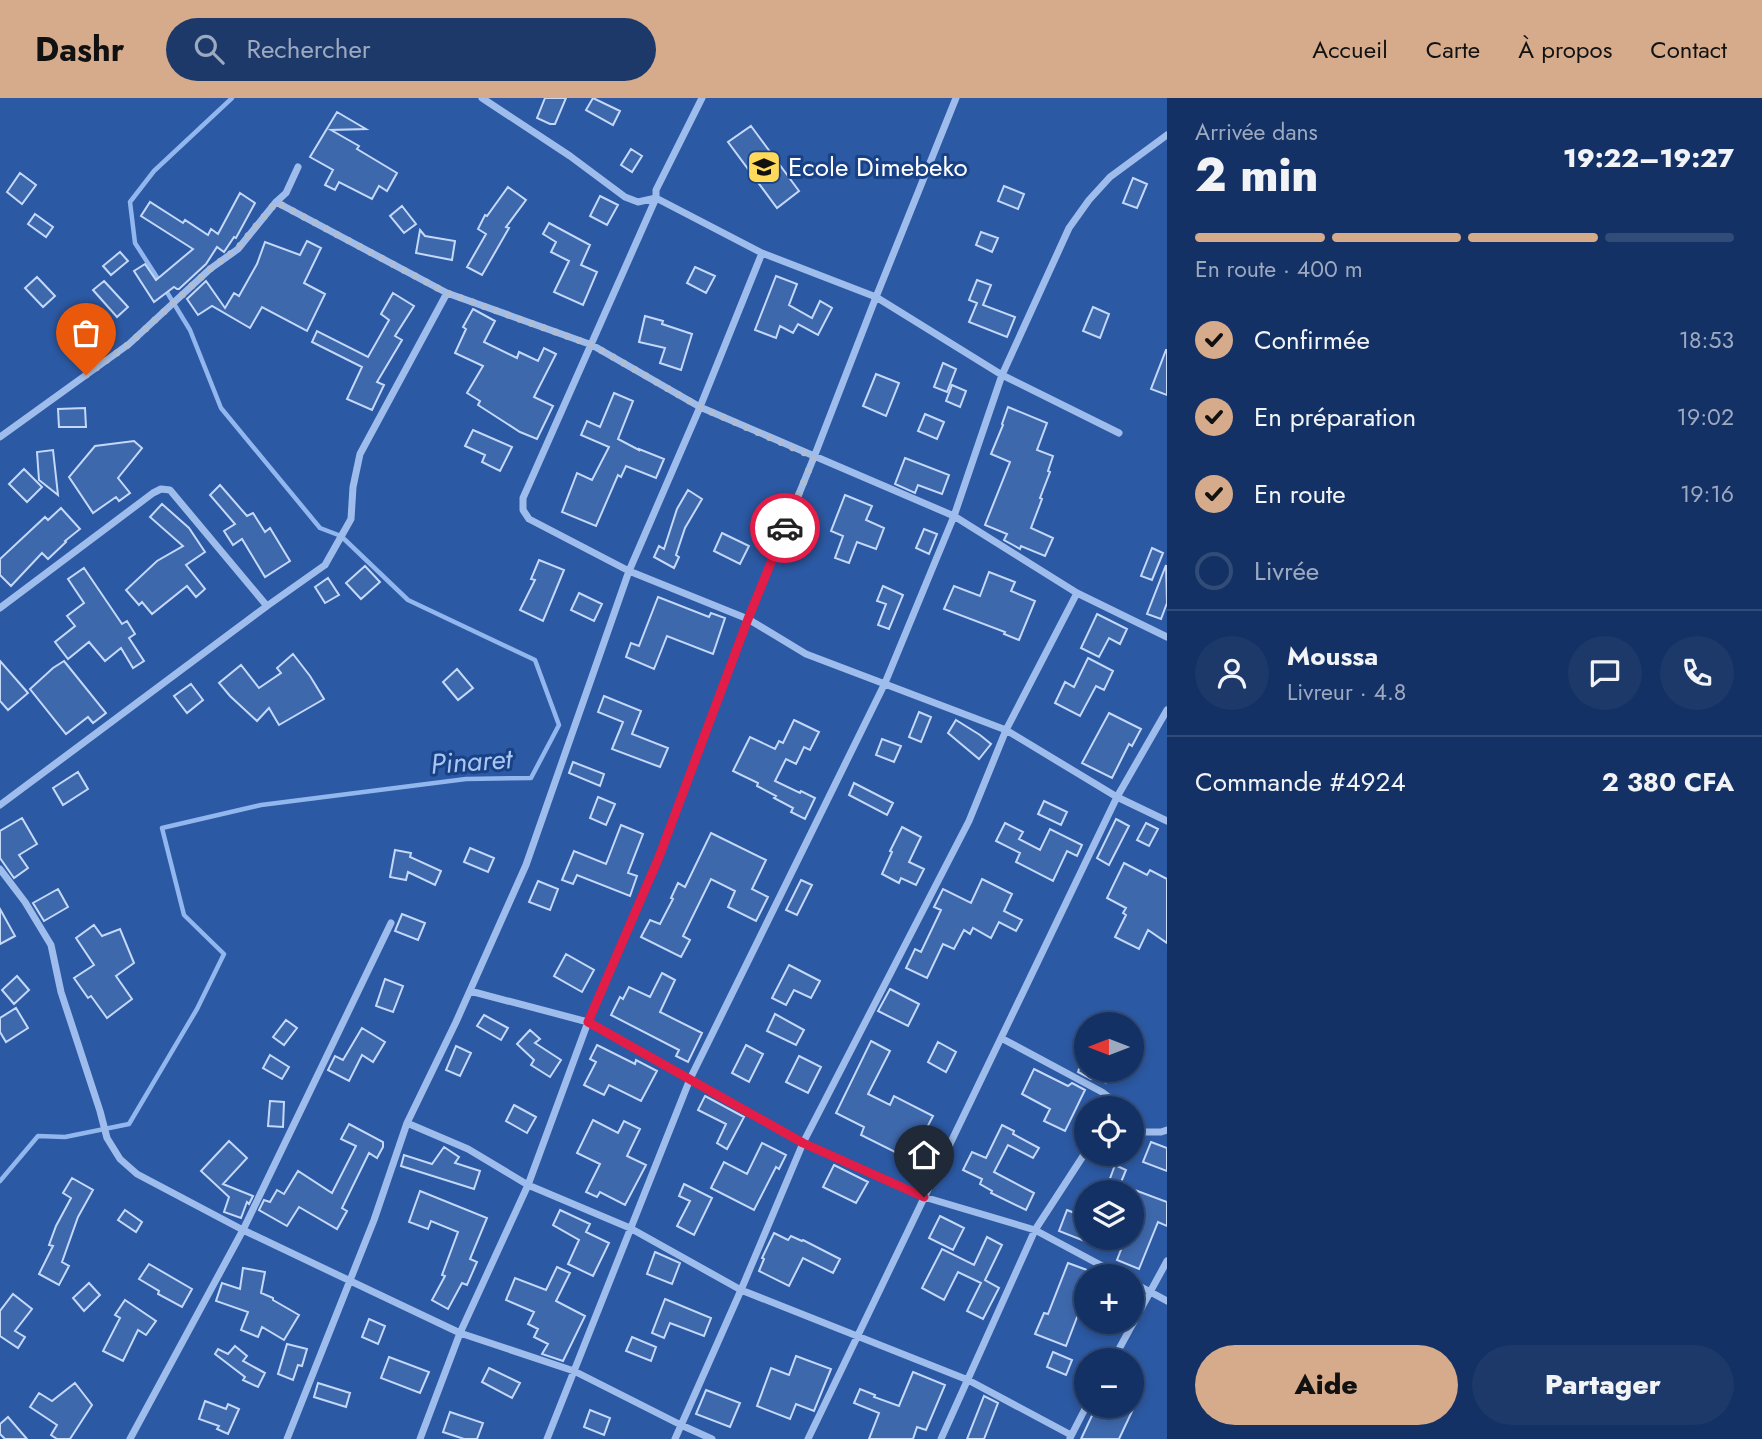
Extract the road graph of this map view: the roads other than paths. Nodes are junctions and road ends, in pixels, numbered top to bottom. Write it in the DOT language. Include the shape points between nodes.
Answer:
graph roads {
  1 [pos="482,98"];
  2 [pos="702,98"];
  3 [pos="956,98"];
  4 [pos="1167,135"];
  5 [pos="298,167"];
  6 [pos="656,198"];
  7 [pos="276,202"];
  8 [pos="762,253"];
  9 [pos="447,293"];
  10 [pos="876,296"];
  11 [pos="592,345"];
  12 [pos="1002,376"];
  13 [pos="700,407"];
  14 [pos="1119,433"];
  15 [pos="0,438"];
  16 [pos="814,457"];
  17 [pos="954,516"];
  18 [pos="629,571"];
  19 [pos="1077,593"];
  20 [pos="267,606"];
  21 [pos="0,608"];
  22 [pos="748,619"];
  23 [pos="1167,637"];
  24 [pos="885,683"];
  25 [pos="1167,710"];
  26 [pos="1006,730"];
  27 [pos="1117,797"];
  28 [pos="0,805"];
  29 [pos="1167,821"];
  30 [pos="0,869"];
  31 [pos="391,923"];
  32 [pos="470,991"];
  33 [pos="588,1022"];
  34 [pos="1001,1038"];
  35 [pos="690,1079"];
  36 [pos="1105,1096"];
  37 [pos="407,1123"];
  38 [pos="1167,1130"];
  39 [pos="1144,1132"];
  40 [pos="803,1143"];
  41 [pos="1077,1166"];
  42 [pos="528,1185"];
  43 [pos="924,1197"];
  44 [pos="630,1228"];
  45 [pos="243,1230"];
  46 [pos="1035,1230"];
  47 [pos="1167,1261"];
  48 [pos="1099,1264"];
  49 [pos="349,1280"];
  50 [pos="1144,1288"];
  51 [pos="741,1290"];
  52 [pos="1150,1291"];
  53 [pos="1167,1301"];
  54 [pos="460,1333"];
  55 [pos="858,1335"];
  56 [pos="1119,1348"];
  57 [pos="574,1371"];
  58 [pos="968,1380"];
  59 [pos="1080,1418"];
  60 [pos="681,1425"];
  61 [pos="1070,1437"];
  62 [pos="130,1439"];
  63 [pos="287,1439"];
  64 [pos="420,1439"];
  65 [pos="547,1439"];
  66 [pos="675,1439"];
  67 [pos="712,1439"];
  68 [pos="808,1439"];
  69 [pos="941,1439"];
  1 -- 6 [label="street" via="625,197 638,202"];
  2 -- 6 [label="street"];
  3 -- 10 [label="street"];
  4 -- 12 [label="street" via="1110,177 1069,229"];
  5 -- 7 [label="street" via="286,193"];
  6 -- 8 [label="street"];
  6 -- 11 [label="street"];
  7 -- 9 [label="street"];
  7 -- 15 [label="street" via="238,248 129,344"];
  8 -- 10 [label="street"];
  8 -- 13 [label="street"];
  9 -- 11 [label="street"];
  9 -- 20 [label="street" via="360,454 351,519 325,565"];
  10 -- 12 [label="street"];
  10 -- 16 [label="street"];
  11 -- 13 [label="street"];
  11 -- 18 [label="street" via="523,498 523,510 529,519"];
  12 -- 14 [label="street"];
  12 -- 17 [label="street"];
  13 -- 16 [label="street"];
  13 -- 18 [label="street"];
  16 -- 17 [label="street"];
  16 -- 22 [label="street"];
  17 -- 19 [label="street"];
  17 -- 24 [label="street"];
  18 -- 22 [label="street"];
  18 -- 32 [label="street" via="526,865"];
  19 -- 23 [label="street"];
  19 -- 26 [label="street"];
  20 -- 21 [label="street" via="170,490 161,489"];
  20 -- 28 [label="street"];
  22 -- 24 [label="street" via="806,654"];
  22 -- 33 [label="street" via="659,857"];
  24 -- 26 [label="street"];
  24 -- 35 [label="street"];
  25 -- 27 [label="street"];
  26 -- 27 [label="street"];
  26 -- 40 [label="street" via="969,821"];
  27 -- 29 [label="street"];
  27 -- 34 [label="street"];
  30 -- 45 [label="street" via="51,945 107,1138 120,1159 137,1174"];
  31 -- 45 [label="street"];
  32 -- 33 [label="street"];
  32 -- 37 [label="street"];
  33 -- 35 [label="street"];
  33 -- 42 [label="street"];
  34 -- 36 [label="street"];
  34 -- 43 [label="street"];
  35 -- 40 [label="street"];
  35 -- 44 [label="street"];
  37 -- 42 [label="street" via="468,1149"];
  37 -- 49 [label="street"];
  38 -- 39 [label="street"];
  40 -- 43 [label="street"];
  40 -- 51 [label="street"];
  41 -- 46 [label="street"];
  42 -- 44 [label="street"];
  42 -- 54 [label="street"];
  43 -- 46 [label="street"];
  43 -- 55 [label="street"];
  44 -- 51 [label="street"];
  44 -- 57 [label="street"];
  45 -- 49 [label="street"];
  45 -- 62 [label="street"];
  46 -- 48 [label="street"];
  46 -- 58 [label="street"];
  47 -- 52 [label="street"];
  49 -- 54 [label="street"];
  49 -- 63 [label="street"];
  50 -- 52 [label="street"];
  51 -- 55 [label="street"];
  51 -- 60 [label="street"];
  52 -- 53 [label="street"];
  52 -- 56 [label="street"];
  54 -- 57 [label="street"];
  54 -- 64 [label="street"];
  55 -- 58 [label="street"];
  55 -- 68 [label="street"];
  57 -- 60 [label="street"];
  57 -- 65 [label="street"];
  58 -- 61 [label="street"];
  58 -- 69 [label="street"];
  59 -- 61 [label="street"];
  60 -- 66 [label="street"];
  60 -- 67 [label="street"];
}
